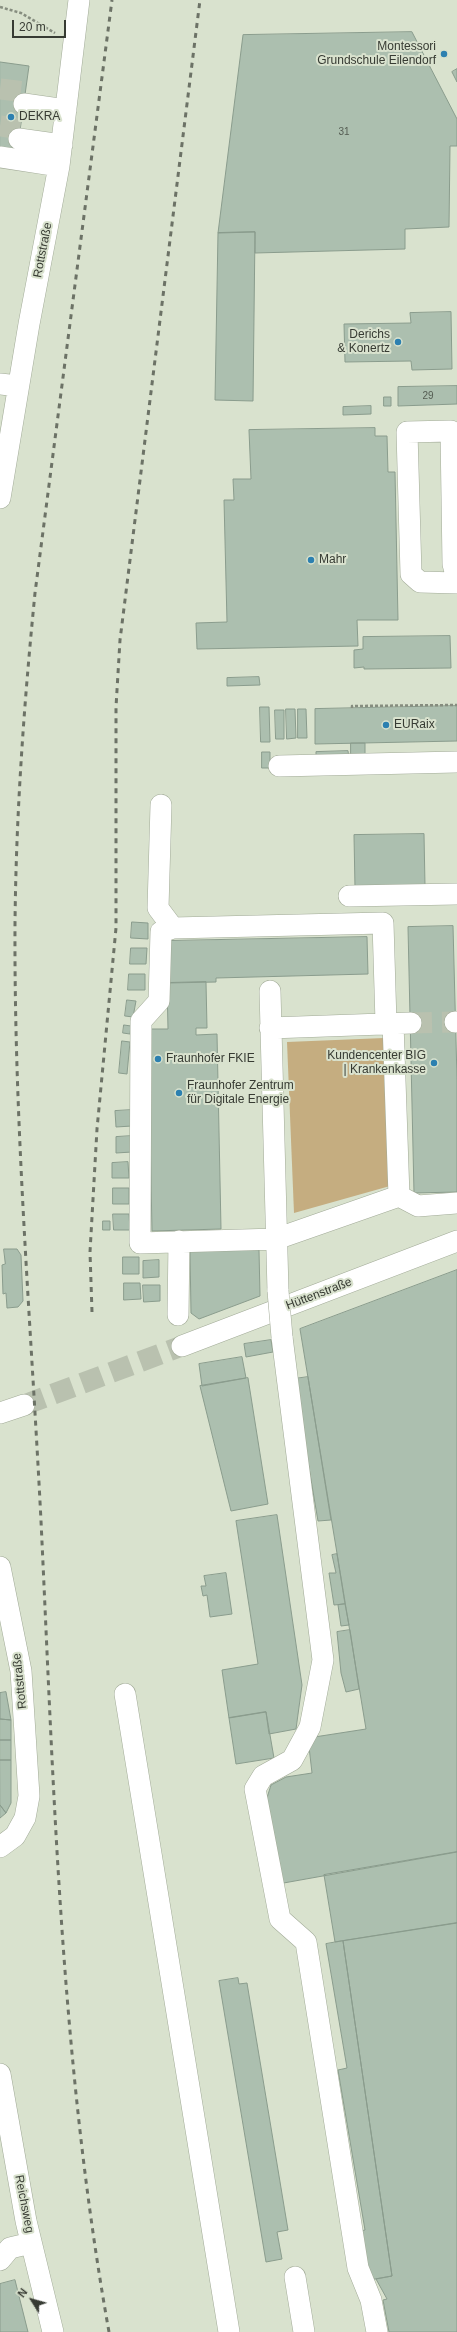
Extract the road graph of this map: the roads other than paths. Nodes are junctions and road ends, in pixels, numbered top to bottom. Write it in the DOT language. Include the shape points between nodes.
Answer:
graph roads {
  1 [pos="79,0"];
  2 [pos="25,98"];
  3 [pos="66,104"];
  4 [pos="20,134"];
  5 [pos="62,140"];
  6 [pos="0,157"];
  7 [pos="59,166"];
  8 [pos="9,385"];
  9 [pos="0,498"];
  10 [pos="457,579"];
  11 [pos="457,583"];
  12 [pos="457,762"];
  13 [pos="279,766"];
  14 [pos="161,805"];
  15 [pos="457,894"];
  16 [pos="349,896"];
  17 [pos="173,928"];
  18 [pos="270,991"];
  19 [pos="396,1023"];
  20 [pos="270,1028"];
  21 [pos="399,1196"];
  22 [pos="457,1203"];
  23 [pos="276,1239"];
  24 [pos="179,1241"];
  25 [pos="457,1241"];
  26 [pos="178,1315"];
  27 [pos="182,1346"];
  28 [pos="24,1405"];
  29 [pos="0,1413"];
  30 [pos="1,1575"];
  31 [pos="125,1694"];
  32 [pos="0,1847"];
  33 [pos="0,2074"];
  34 [pos="31,2243"];
  35 [pos="0,2260"];
  36 [pos="295,2277"];
  37 [pos="53,2332"];
  38 [pos="229,2332"];
  39 [pos="304,2332"];
  40 [pos="377,2332"];
  1 -- 3 [label="street, Rottstraße"];
  2 -- 3 [label="street"];
  3 -- 5 [label="street, Rottstraße"];
  4 -- 5 [label="street"];
  5 -- 7 [label="street, Rottstraße"];
  6 -- 7 [label="street"];
  7 -- 8 [label="street, Rottstraße"];
  8 -- 9 [label="street, Rottstraße"];
  10 -- 11 [label="street" via="453,564 450,431 408,432 411,574 420,582"];
  12 -- 13 [label="street"];
  14 -- 17 [label="street" via="158,908"];
  15 -- 16 [label="street"];
  17 -- 19 [label="street" via="383,923"];
  17 -- 24 [label="street" via="161,932 159,1001 141,1020 140,1243"];
  18 -- 20 [label="street"];
  19 -- 20 [label="street"];
  19 -- 21 [label="street"];
  20 -- 23 [label="street"];
  21 -- 22 [label="street" via="418,1206"];
  21 -- 23 [label="street"];
  23 -- 24 [label="street"];
  23 -- 40 [label="street, bridge" via="282,1337 324,1660 310,1727 292,1760 263,1776 255,1789 280,1919 306,1942 358,2268 371,2300"];
  24 -- 26 [label="street"];
  25 -- 27 [label="street, Hüttenstraße"];
  28 -- 29 [label="street"];
  30 -- 32 [label="street, Rottstraße" via="21,1671 29,1796 25,1818 14,1836"];
  31 -- 38 [label="street"];
  33 -- 34 [label="street, Reichsweg"];
  34 -- 35 [label="street" via="10,2248"];
  34 -- 37 [label="street, Reichsweg"];
  36 -- 39 [label="street"];
}
